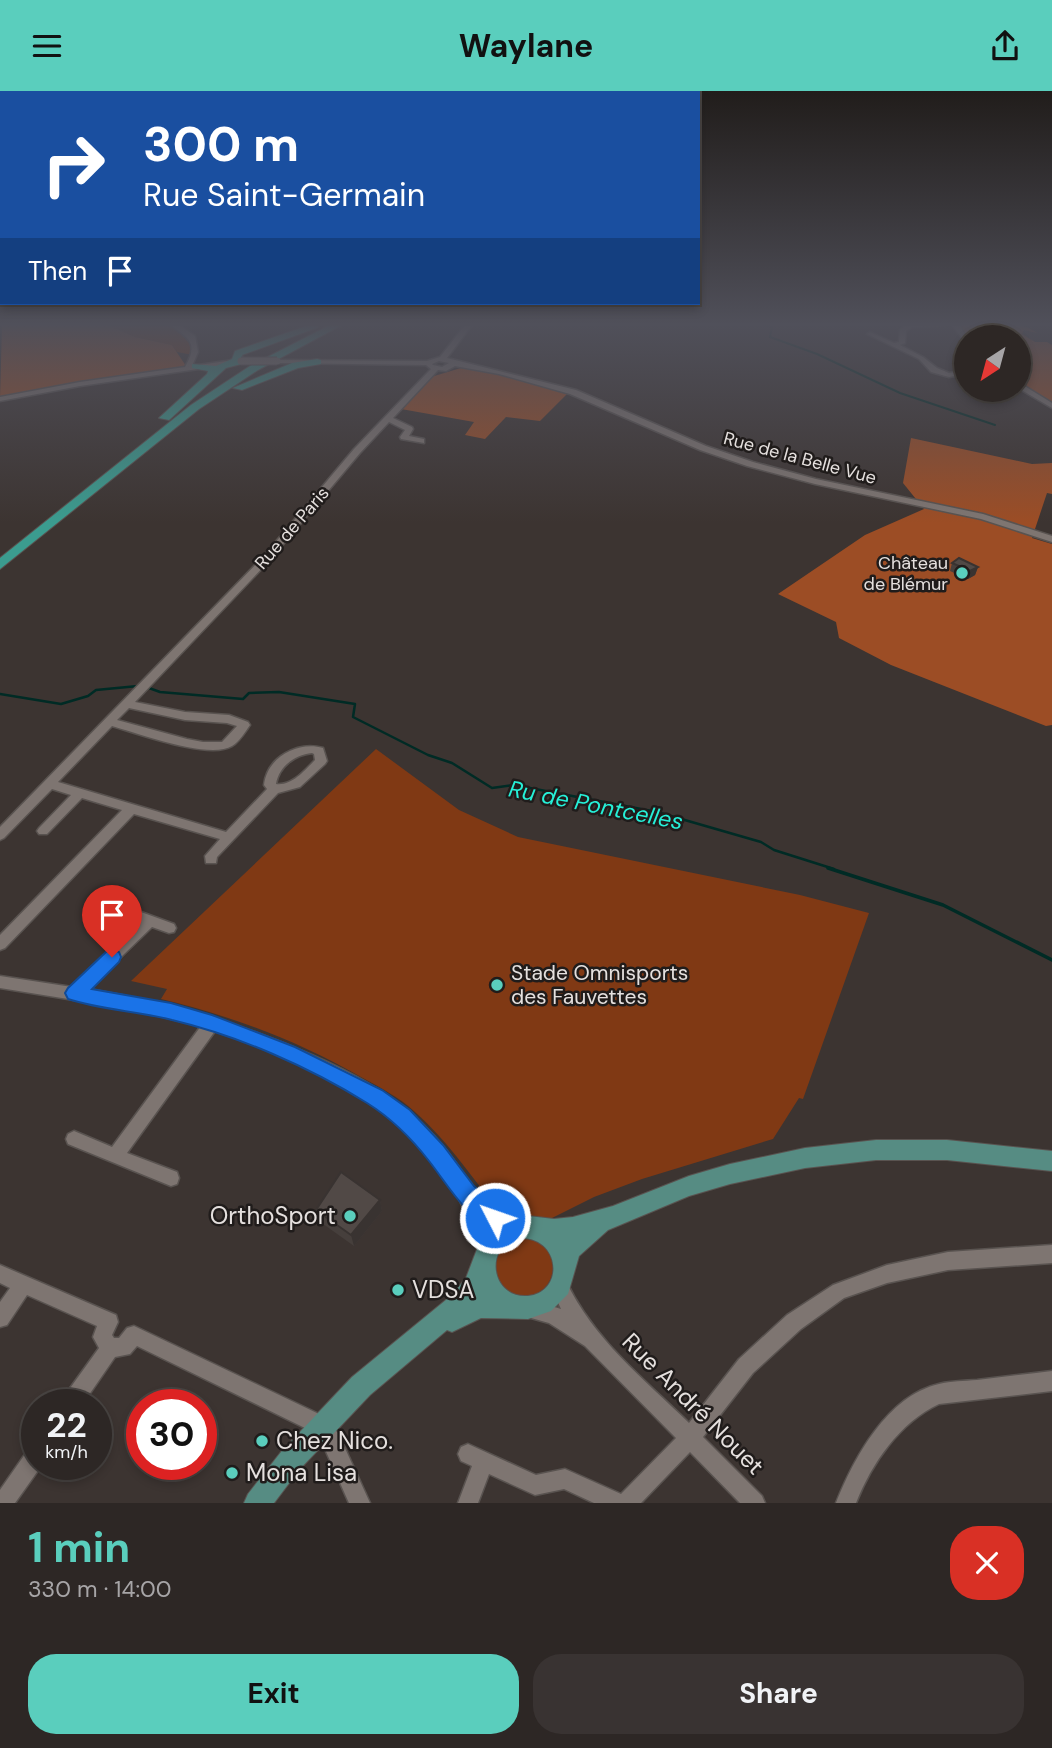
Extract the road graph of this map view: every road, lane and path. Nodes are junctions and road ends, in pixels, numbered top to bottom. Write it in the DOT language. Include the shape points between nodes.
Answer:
graph roads {
  1 [pos="48,391"];
  2 [pos="194,391"];
  3 [pos="210,391"];
  4 [pos="219,391"];
  5 [pos="229,391"];
  6 [pos="411,391"];
  7 [pos="569,391"];
  8 [pos="1031,392"];
  9 [pos="0,399"];
  10 [pos="1052,406"];
  11 [pos="388,418"];
  12 [pos="408,434"];
  13 [pos="155,438"];
  14 [pos="418,443"];
  15 [pos="122,457"];
  16 [pos="1052,539"];
  17 [pos="0,556"];
  18 [pos="0,565"];
  19 [pos="144,685"];
  20 [pos="128,704"];
  21 [pos="110,722"];
  22 [pos="49,784"];
  23 [pos="275,789"];
  24 [pos="79,794"];
  25 [pos="131,809"];
  26 [pos="43,831"];
  27 [pos="0,835"];
  28 [pos="228,837"];
  29 [pos="211,860"];
  30 [pos="130,913"];
  31 [pos="150,921"];
  32 [pos="169,928"];
  33 [pos="0,944"];
  34 [pos="0,982"];
  35 [pos="75,993"];
  36 [pos="212,1023"];
  37 [pos="74,1139"];
  38 [pos="115,1156"];
  39 [pos="1052,1161"];
  40 [pos="170,1178"];
  41 [pos="466,1193"];
  42 [pos="606,1218"];
  43 [pos="531,1227"];
  44 [pos="1052,1254"];
  45 [pos="486,1255"];
  46 [pos="565,1263"];
  47 [pos="0,1274"];
  48 [pos="24,1284"];
  49 [pos="560,1287"];
  50 [pos="521,1308"];
  51 [pos="0,1318"];
  52 [pos="594,1343"];
  53 [pos="110,1348"];
  54 [pos="1052,1381"];
  55 [pos="81,1389"];
  56 [pos="325,1430"];
  57 [pos="691,1437"];
  58 [pos="21,1477"];
  59 [pos="3,1503"];
  60 [pos="257,1503"];
  61 [pos="266,1503"];
  62 [pos="360,1503"];
  63 [pos="468,1503"];
  64 [pos="617,1503"];
  65 [pos="627,1503"];
  66 [pos="755,1503"];
  67 [pos="846,1503"];
  1 -- 9 [label="street"];
  2 -- 15 [label="highway"];
  3 -- 15 [label="highway"];
  4 -- 13 [label="highway"];
  5 -- 13 [label="highway"];
  6 -- 11 [label="street, Rue de Paris"];
  7 -- 16 [label="street, Rue de la Belle Vue" via="750,464 983,517"];
  8 -- 10 [label="street"];
  11 -- 12 [label="street" via="409,429"];
  11 -- 19 [label="street, Rue de Paris" via="266,559"];
  12 -- 14 [label="street" via="425,437"];
  13 -- 18 [label="highway"];
  15 -- 17 [label="highway"];
  19 -- 20 [label="street"];
  20 -- 21 [label="street"];
  20 -- 21 [label="street" via="244,725 219,747"];
  21 -- 22 [label="street"];
  22 -- 24 [label="street"];
  22 -- 27 [label="street"];
  23 -- 28 [label="street"];
  24 -- 25 [label="street"];
  24 -- 26 [label="street"];
  25 -- 28 [label="street"];
  25 -- 33 [label="street"];
  28 -- 29 [label="street"];
  30 -- 31 [label="street"];
  31 -- 32 [label="street"];
  31 -- 35 [label="street"];
  34 -- 35 [label="street"];
  35 -- 36 [label="street"];
  36 -- 38 [label="street"];
  36 -- 41 [label="street" via="300,1058 391,1108 420,1134"];
  37 -- 38 [label="street"];
  38 -- 40 [label="street"];
  39 -- 42 [label="main road" via="955,1151 873,1151 806,1158 691,1185"];
  41 -- 43 [label="street" via="503,1223"];
  41 -- 45 [label="street"];
  42 -- 43 [label="main road" via="554,1231"];
  42 -- 46 [label="main road" via="571,1248"];
  43 -- 45 [label="main road" via="503,1232"];
  43 -- 46 [label="main road" via="556,1242"];
  44 -- 57 [label="street" via="948,1261 839,1290 794,1322 746,1366"];
  45 -- 50 [label="main road" via="484,1272 493,1294"];
  45 -- 56 [label="main road" via="475,1285 460,1303 385,1365"];
  46 -- 49 [label="main road"];
  47 -- 48 [label="street"];
  48 -- 51 [label="street"];
  48 -- 53 [label="street" via="108,1322 102,1337"];
  49 -- 50 [label="main road" via="541,1305"];
  49 -- 52 [label="street, Rue André Nouet"];
  50 -- 52 [label="street, Rue André Nouet" via="553,1315"];
  50 -- 56 [label="main road" via="485,1304 459,1315"];
  52 -- 57 [label="street, Rue André Nouet"];
  53 -- 55 [label="street"];
  53 -- 56 [label="street" via="123,1347 134,1335"];
  54 -- 67 [label="street" via="926,1399 879,1443"];
  56 -- 60 [label="main road" via="290,1461"];
  56 -- 61 [label="main road"];
  56 -- 62 [label="street"];
  57 -- 65 [label="street"];
  57 -- 66 [label="street, Rue André Nouet"];
  58 -- 59 [label="street"];
  63 -- 64 [label="street" via="476,1458 535,1485 565,1479"];
}
